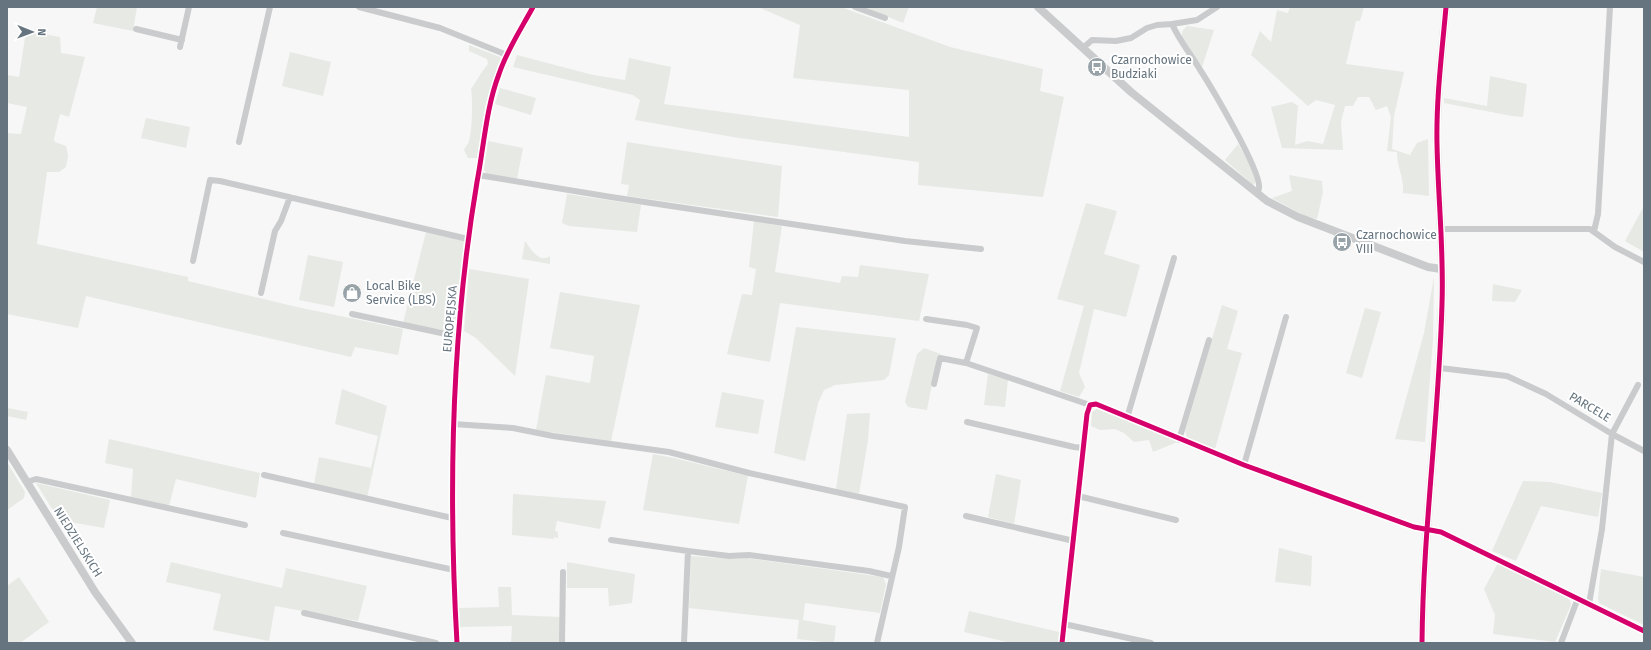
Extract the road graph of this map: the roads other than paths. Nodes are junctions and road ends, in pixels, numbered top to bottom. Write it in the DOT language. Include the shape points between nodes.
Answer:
graph roads {
  1 [pos="189,7"];
  2 [pos="270,7"];
  3 [pos="359,7"];
  4 [pos="533,7"];
  5 [pos="855,7"];
  6 [pos="1038,7"];
  7 [pos="1217,7"];
  8 [pos="1446,7"];
  9 [pos="1610,7"];
  10 [pos="383,10"];
  11 [pos="885,18"];
  12 [pos="1172,24"];
  13 [pos="136,29"];
  14 [pos="182,40"];
  15 [pos="180,47"];
  16 [pos="1083,48"];
  17 [pos="507,55"];
  18 [pos="239,142"];
  19 [pos="478,176"];
  20 [pos="1256,193"];
  21 [pos="290,197"];
  22 [pos="1440,228"];
  23 [pos="1594,231"];
  24 [pos="468,238"];
  25 [pos="981,249"];
  26 [pos="1174,258"];
  27 [pos="193,261"];
  28 [pos="1644,262"];
  29 [pos="1442,269"];
  30 [pos="261,293"];
  31 [pos="352,314"];
  32 [pos="1286,317"];
  33 [pos="926,319"];
  34 [pos="458,335"];
  35 [pos="1209,340"];
  36 [pos="966,363"];
  37 [pos="1440,368"];
  38 [pos="934,384"];
  39 [pos="1638,385"];
  40 [pos="1090,406"];
  41 [pos="1126,418"];
  42 [pos="967,422"];
  43 [pos="453,424"];
  44 [pos="1612,434"];
  45 [pos="1179,440"];
  46 [pos="1083,448"];
  47 [pos="7,450"];
  48 [pos="1644,451"];
  49 [pos="1244,465"];
  50 [pos="264,476"];
  51 [pos="27,482"];
  52 [pos="1078,496"];
  53 [pos="966,516"];
  54 [pos="452,518"];
  55 [pos="1176,520"];
  56 [pos="245,525"];
  57 [pos="1426,530"];
  58 [pos="283,533"];
  59 [pos="611,540"];
  60 [pos="1074,541"];
  61 [pos="688,551"];
  62 [pos="454,570"];
  63 [pos="563,572"];
  64 [pos="891,576"];
  65 [pos="1578,598"];
  66 [pos="1589,604"];
  67 [pos="304,613"];
  68 [pos="1064,624"];
  69 [pos="1644,631"];
  70 [pos="132,643"];
  71 [pos="436,643"];
  72 [pos="457,643"];
  73 [pos="562,643"];
  74 [pos="684,643"];
  75 [pos="877,643"];
  76 [pos="1062,643"];
  77 [pos="1151,643"];
  78 [pos="1422,643"];
  79 [pos="1561,643"];
  1 -- 14 [label="street"];
  2 -- 18 [label="street"];
  3 -- 10 [label="street"];
  4 -- 17 [label="street, EUROPEJSKA"];
  5 -- 11 [label="street"];
  6 -- 16 [label="street"];
  7 -- 12 [label="street" via="1197,20"];
  8 -- 22 [label="street" via="1437,142"];
  9 -- 23 [label="street" via="1598,214"];
  10 -- 17 [label="street" via="440,28"];
  12 -- 16 [label="street" via="1157,24 1131,38 1116,41 1092,40"];
  12 -- 20 [label="street" via="1251,161 1260,187"];
  13 -- 14 [label="street"];
  14 -- 15 [label="street"];
  16 -- 20 [label="street" via="1131,92"];
  17 -- 19 [label="street, EUROPEJSKA" via="493,93"];
  19 -- 24 [label="street, EUROPEJSKA"];
  19 -- 25 [label="street" via="905,241"];
  20 -- 29 [label="street" via="1275,207 1298,218 1428,267"];
  21 -- 24 [label="street"];
  21 -- 27 [label="street" via="210,180"];
  21 -- 30 [label="street" via="282,221 274,231"];
  22 -- 23 [label="street" via="1586,228"];
  22 -- 29 [label="street"];
  23 -- 28 [label="street" via="1615,247"];
  24 -- 34 [label="street, EUROPEJSKA"];
  26 -- 41 [label="street"];
  29 -- 37 [label="street"];
  31 -- 34 [label="street"];
  32 -- 49 [label="street"];
  33 -- 36 [label="street" via="977,328"];
  34 -- 43 [label="street, EUROPEJSKA"];
  35 -- 45 [label="street"];
  36 -- 38 [label="street" via="940,358"];
  36 -- 40 [label="street"];
  37 -- 44 [label="street, PARCELE" via="1507,376 1546,394"];
  37 -- 57 [label="street"];
  39 -- 44 [label="street"];
  40 -- 41 [label="street" via="1096,404"];
  40 -- 46 [label="street"];
  41 -- 45 [label="street"];
  42 -- 46 [label="street"];
  43 -- 54 [label="street, EUROPEJSKA"];
  43 -- 64 [label="street" via="512,428 669,452 749,473 905,507 899,547"];
  44 -- 48 [label="street"];
  44 -- 66 [label="street, PARCELE" via="1602,529"];
  45 -- 49 [label="street"];
  46 -- 52 [label="street"];
  47 -- 51 [label="street, NIEDZIELSKICH"];
  49 -- 57 [label="street"];
  50 -- 54 [label="street"];
  51 -- 56 [label="street" via="36,479"];
  51 -- 70 [label="street, NIEDZIELSKICH" via="95,592"];
  52 -- 55 [label="street"];
  52 -- 60 [label="street"];
  53 -- 60 [label="street"];
  54 -- 62 [label="street, EUROPEJSKA"];
  57 -- 65 [label="street" via="1441,532"];
  57 -- 78 [label="street"];
  58 -- 62 [label="street"];
  59 -- 61 [label="street"];
  60 -- 68 [label="street"];
  61 -- 64 [label="street" via="729,556 749,555"];
  61 -- 74 [label="street"];
  62 -- 72 [label="street, EUROPEJSKA"];
  63 -- 73 [label="street"];
  64 -- 75 [label="street"];
  65 -- 66 [label="street"];
  65 -- 79 [label="street"];
  66 -- 69 [label="street"];
  67 -- 71 [label="street"];
  68 -- 76 [label="street"];
  68 -- 77 [label="street"];
}
